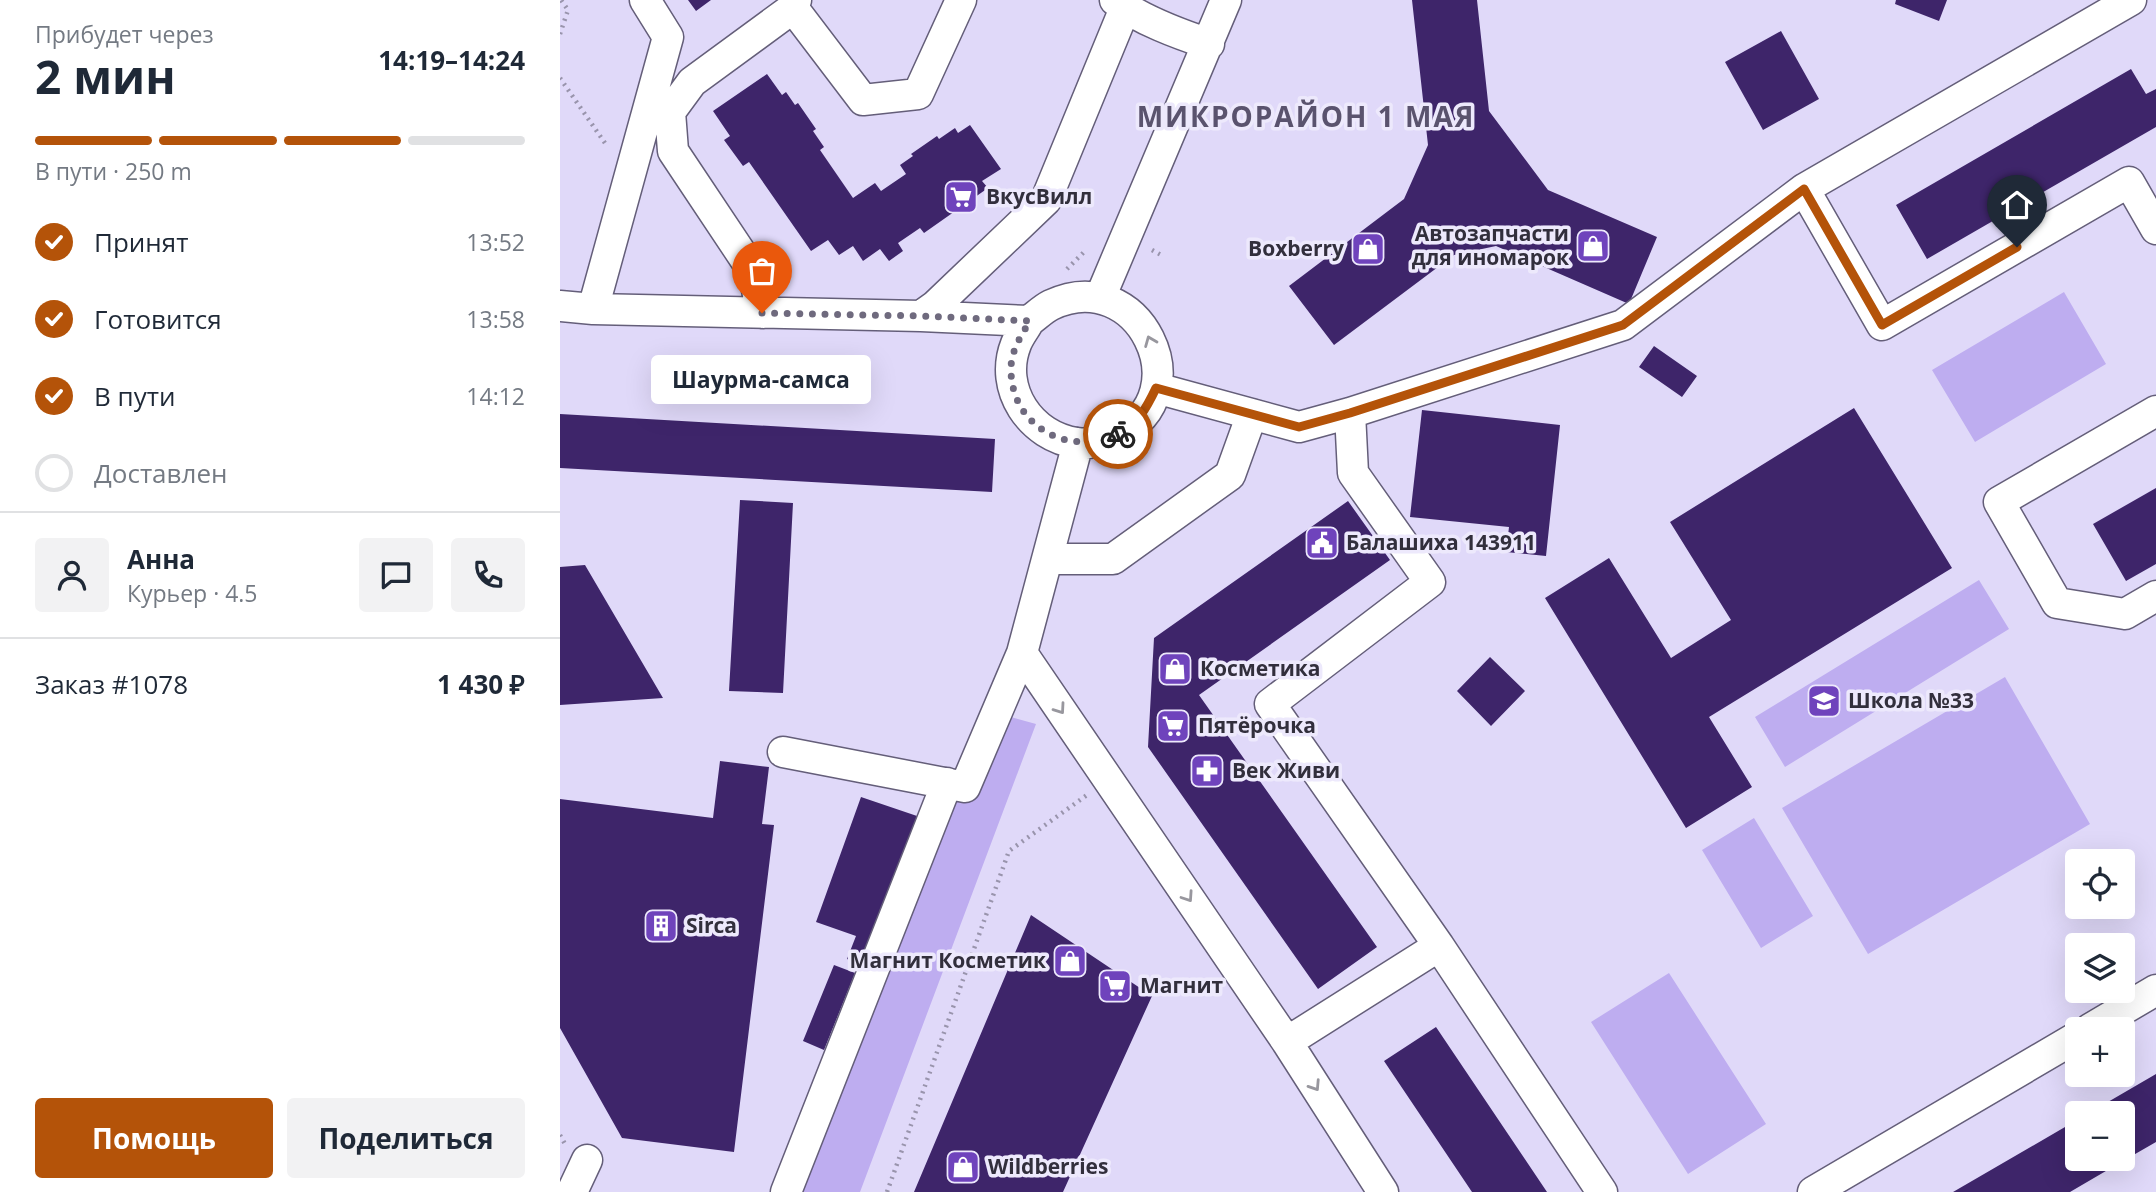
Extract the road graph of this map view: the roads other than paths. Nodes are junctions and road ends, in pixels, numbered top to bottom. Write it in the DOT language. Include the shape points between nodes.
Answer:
graph roads {
  1 [pos="645,0"];
  2 [pos="961,0"];
  3 [pos="1226,0"];
  4 [pos="2131,0"];
  5 [pos="794,4"];
  6 [pos="1120,4"];
  7 [pos="1209,44"];
  8 [pos="1804,189"];
  9 [pos="2156,229"];
  10 [pos="1100,298"];
  11 [pos="560,306"];
  12 [pos="593,309"];
  13 [pos="762,313"];
  14 [pos="921,316"];
  15 [pos="1030,321"];
  16 [pos="1156,388"];
  17 [pos="2156,411"];
  18 [pos="1350,413"];
  19 [pos="1252,414"];
  20 [pos="1078,443"];
  21 [pos="1047,559"];
  22 [pos="2156,596"];
  23 [pos="1022,653"];
  24 [pos="783,752"];
  25 [pos="947,783"];
  26 [pos="1439,946"];
  27 [pos="2156,990"];
  28 [pos="2110,1017"];
  29 [pos="1287,1042"];
  30 [pos="2065,1044"];
  31 [pos="587,1160"];
  32 [pos="572,1192"];
  33 [pos="786,1192"];
  34 [pos="1383,1192"];
  35 [pos="1602,1192"];
  36 [pos="1813,1192"];
  1 -- 12 [label="street" via="668,37"];
  2 -- 5 [label="street" via="918,94 863,100"];
  3 -- 7 [label="street"];
  4 -- 8 [label="street"];
  5 -- 13 [label="street" via="692,82 670,112 673,151 753,271"];
  6 -- 7 [label="street"];
  6 -- 14 [label="street" via="1046,200"];
  7 -- 10 [label="street"];
  8 -- 9 [label="street" via="1882,325 2129,182"];
  8 -- 18 [label="street" via="1623,325"];
  10 -- 15 [label="street" via="1074,298 1050,306"];
  16 -- 10 [label="street, one-way" via="1157,358 1147,331 1127,310"];
  11 -- 12 [label="street"];
  12 -- 13 [label="street"];
  13 -- 14 [label="street"];
  14 -- 15 [label="street"];
  15 -- 20 [label="street" via="1016,345 1011,371 1016,398 1031,421 1052,436"];
  16 -- 19 [label="street"];
  16 -- 20 [label="street" via="1146,411 1127,430 1104,441"];
  17 -- 22 [label="street" via="1999,502 2057,603 2125,614"];
  18 -- 19 [label="street" via="1299,427"];
  18 -- 26 [label="street" via="1353,473 1430,582 1270,704"];
  19 -- 21 [label="street" via="1230,475 1113,559"];
  20 -- 21 [label="street"];
  21 -- 23 [label="street"];
  23 -- 25 [label="street" via="965,787"];
  23 -- 29 [label="street, one-way"];
  24 -- 25 [label="street"];
  25 -- 33 [label="street"];
  26 -- 29 [label="street"];
  26 -- 35 [label="street"];
  27 -- 28 [label="street"];
  29 -- 34 [label="street, one-way"];
  30 -- 36 [label="street"];
  31 -- 32 [label="street"];
}
